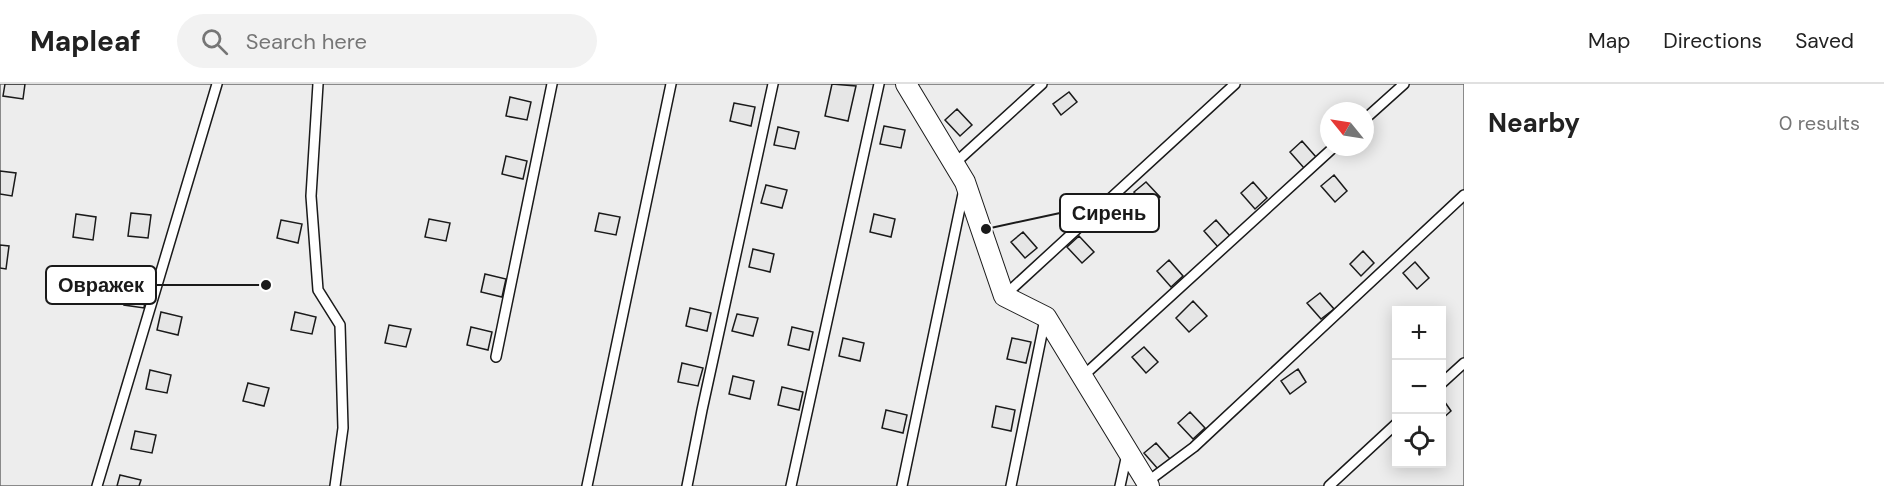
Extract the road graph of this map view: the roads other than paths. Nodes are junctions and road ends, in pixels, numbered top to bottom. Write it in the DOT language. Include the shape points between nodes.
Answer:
graph roads {
  1 [pos="217,84"];
  2 [pos="318,84"];
  3 [pos="552,84"];
  4 [pos="671,84"];
  5 [pos="773,84"];
  6 [pos="879,84"];
  7 [pos="906,84"];
  8 [pos="1042,84"];
  9 [pos="1235,84"];
  10 [pos="1404,84"];
  11 [pos="1374,111"];
  12 [pos="1324,156"];
  13 [pos="954,164"];
  14 [pos="965,182"];
  15 [pos="1464,195"];
  16 [pos="1004,296"];
  17 [pos="1046,317"];
  18 [pos="496,357"];
  19 [pos="1464,363"];
  20 [pos="1082,377"];
  21 [pos="1446,379"];
  22 [pos="1392,428"];
  23 [pos="1127,452"];
  24 [pos="1148,484"];
  25 [pos="97,486"];
  26 [pos="335,486"];
  27 [pos="587,486"];
  28 [pos="687,486"];
  29 [pos="791,486"];
  30 [pos="902,486"];
  31 [pos="1011,486"];
  32 [pos="1120,486"];
  33 [pos="1329,486"];
  1 -- 25 [label="lane"];
  2 -- 26 [label="lane" via="311,196 318,290 340,325 343,428"];
  3 -- 18 [label="lane"];
  4 -- 27 [label="lane"];
  5 -- 28 [label="lane"];
  6 -- 29 [label="lane"];
  7 -- 13 [label="street"];
  8 -- 13 [label="lane"];
  9 -- 16 [label="lane"];
  10 -- 11 [label="lane"];
  12 -- 20 [label="lane"];
  13 -- 14 [label="street"];
  14 -- 16 [label="street"];
  14 -- 30 [label="lane"];
  15 -- 24 [label="lane" via="1194,447"];
  16 -- 17 [label="street"];
  17 -- 20 [label="street"];
  17 -- 31 [label="lane"];
  19 -- 21 [label="lane"];
  20 -- 23 [label="street"];
  22 -- 33 [label="lane"];
  23 -- 24 [label="street"];
  23 -- 32 [label="lane"];
}
